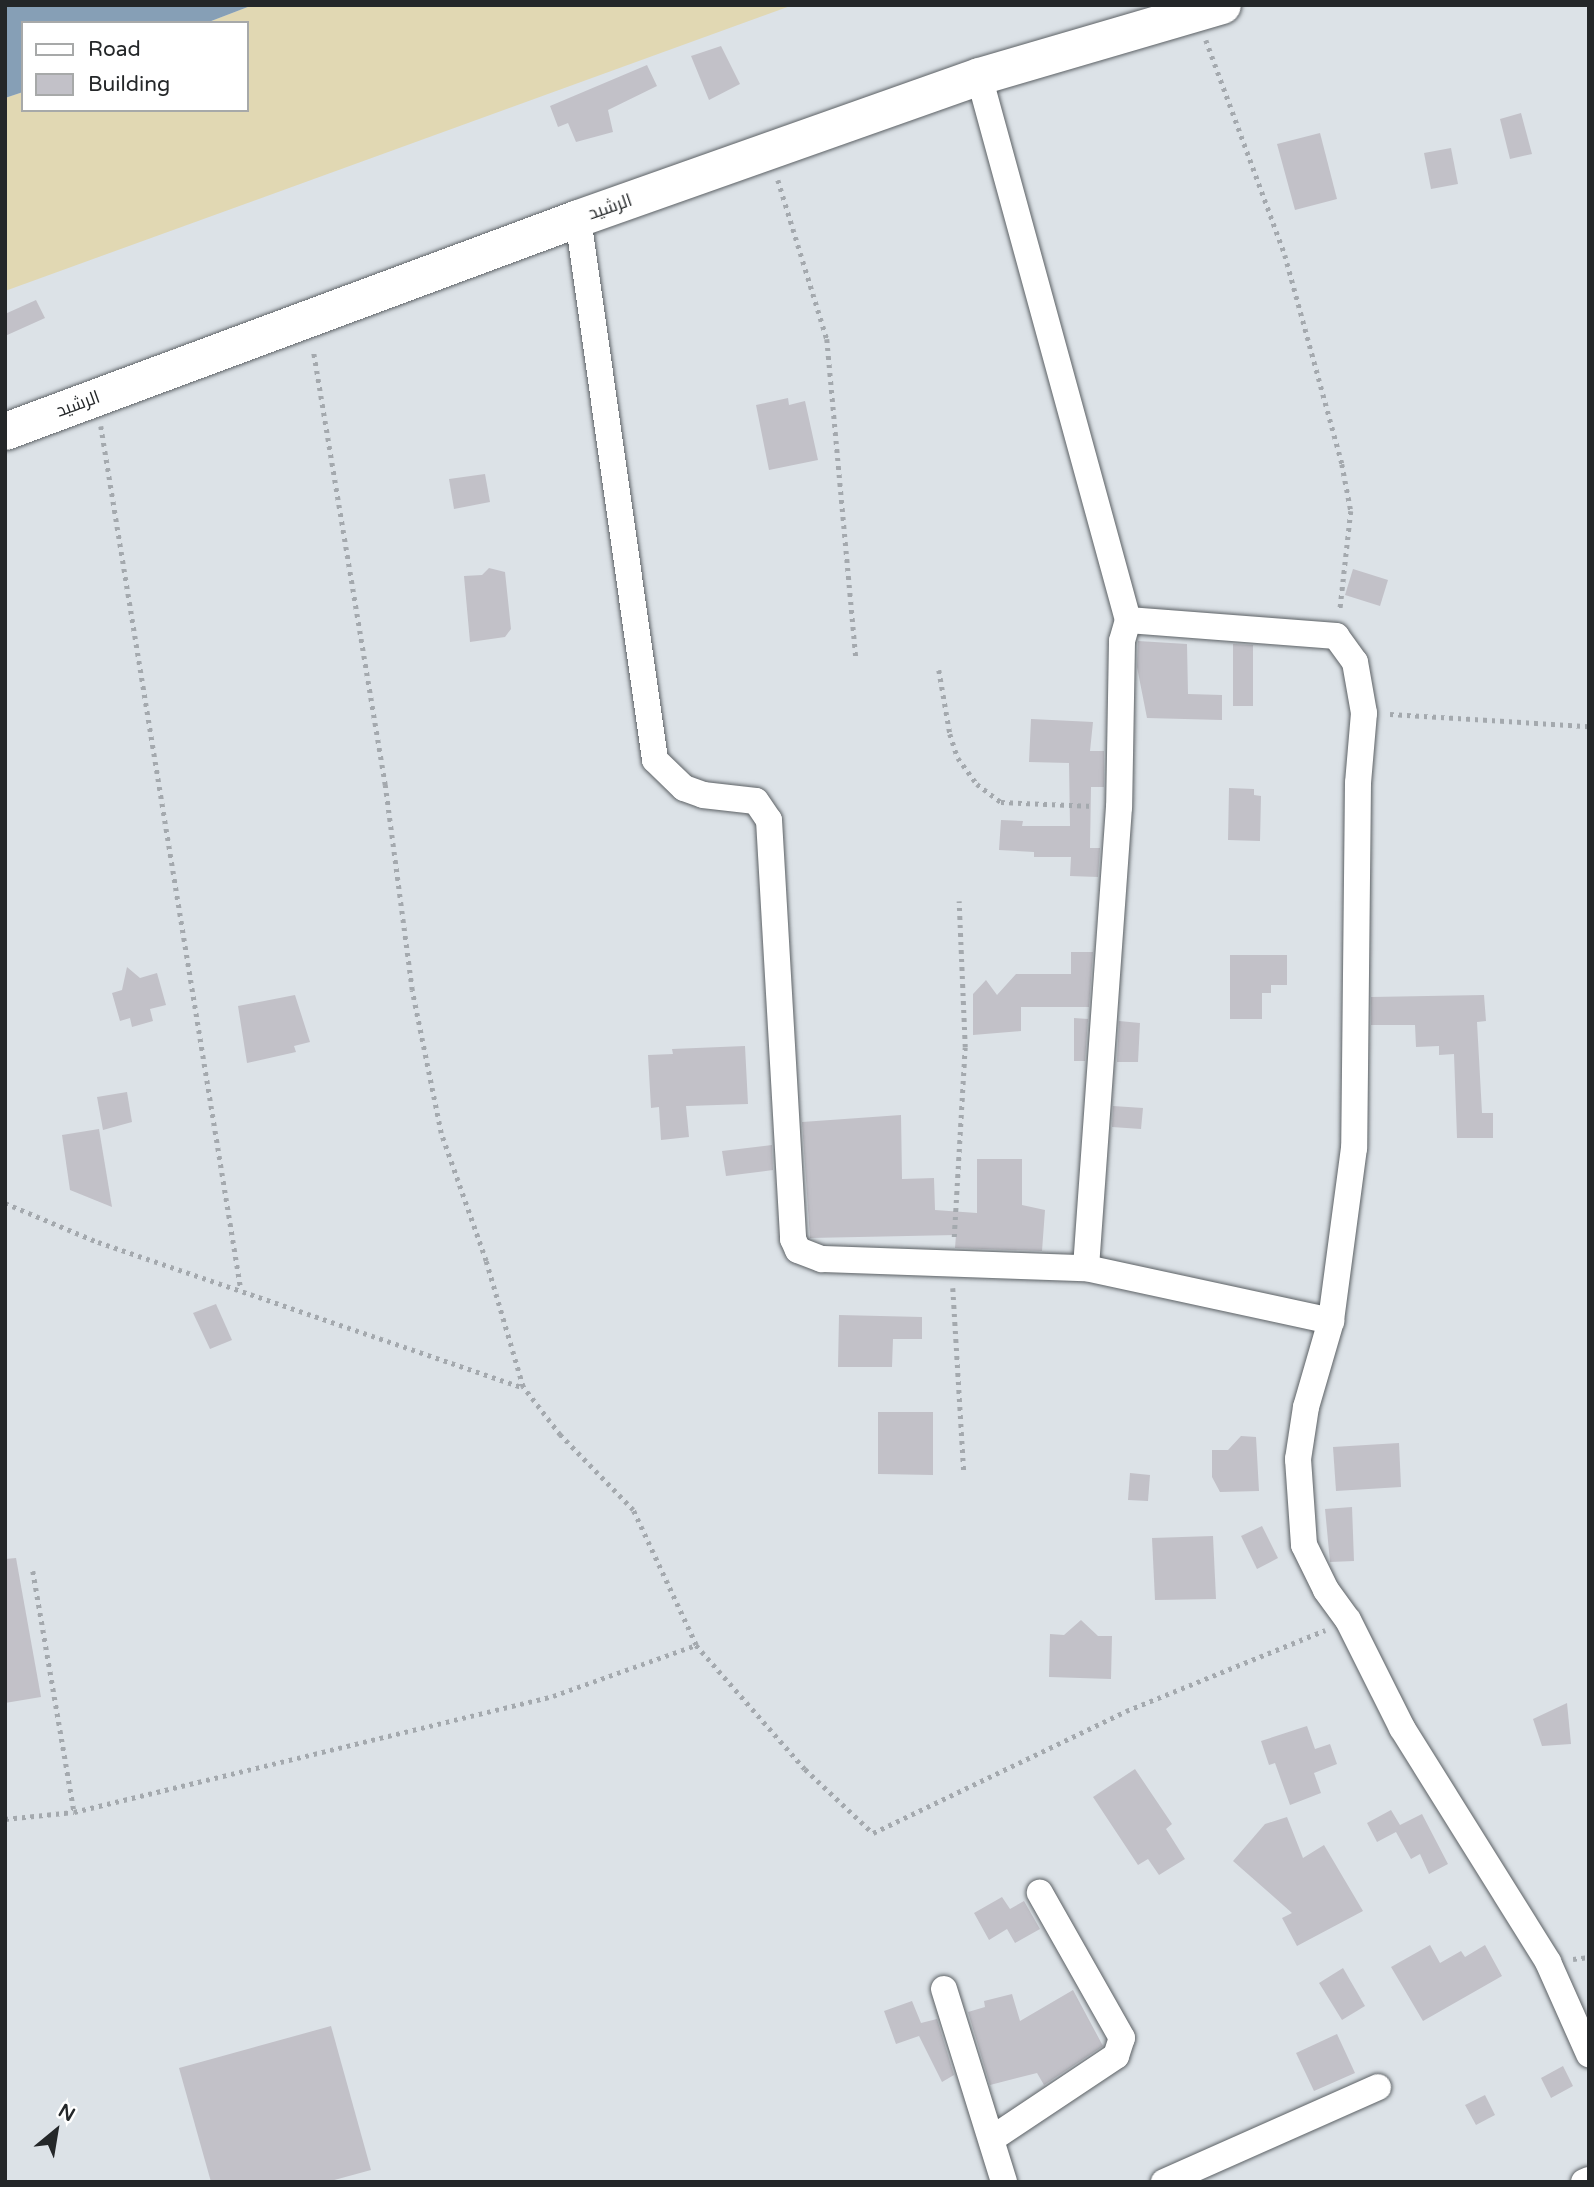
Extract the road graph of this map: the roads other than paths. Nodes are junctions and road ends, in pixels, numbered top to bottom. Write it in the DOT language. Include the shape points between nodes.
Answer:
graph roads {
  1 [pos="1209,9"];
  2 [pos="979,76"];
  3 [pos="578,218"];
  4 [pos="5,431"];
  5 [pos="1128,620"];
  6 [pos="1086,1268"];
  7 [pos="1331,1321"];
  8 [pos="1040,1893"];
  9 [pos="944,1989"];
  10 [pos="1589,2054"];
  11 [pos="1378,2087"];
  12 [pos="993,2138"];
  13 [pos="1004,2182"];
  14 [pos="1164,2182"];
  1 -- 2 [label="main road, الرشيد"];
  2 -- 3 [label="main road, الرشيد"];
  2 -- 5 [label="street"];
  3 -- 4 [label="main road, الرشيد"];
  3 -- 6 [label="street" via="655,760 684,788 703,795 756,800 769,820 793,1239 798,1250 822,1259"];
  5 -- 6 [label="street" via="1122,641 1119,807"];
  5 -- 7 [label="street" via="1336,636 1355,662 1364,713 1354,1147"];
  6 -- 7 [label="street"];
  7 -- 10 [label="street" via="1306,1407 1297,1459 1304,1545 1326,1590 1349,1620 1402,1728 1548,1962"];
  8 -- 12 [label="street" via="1122,2038 1116,2056"];
  9 -- 12 [label="street"];
  11 -- 14 [label="street"];
  12 -- 13 [label="street"];
}
